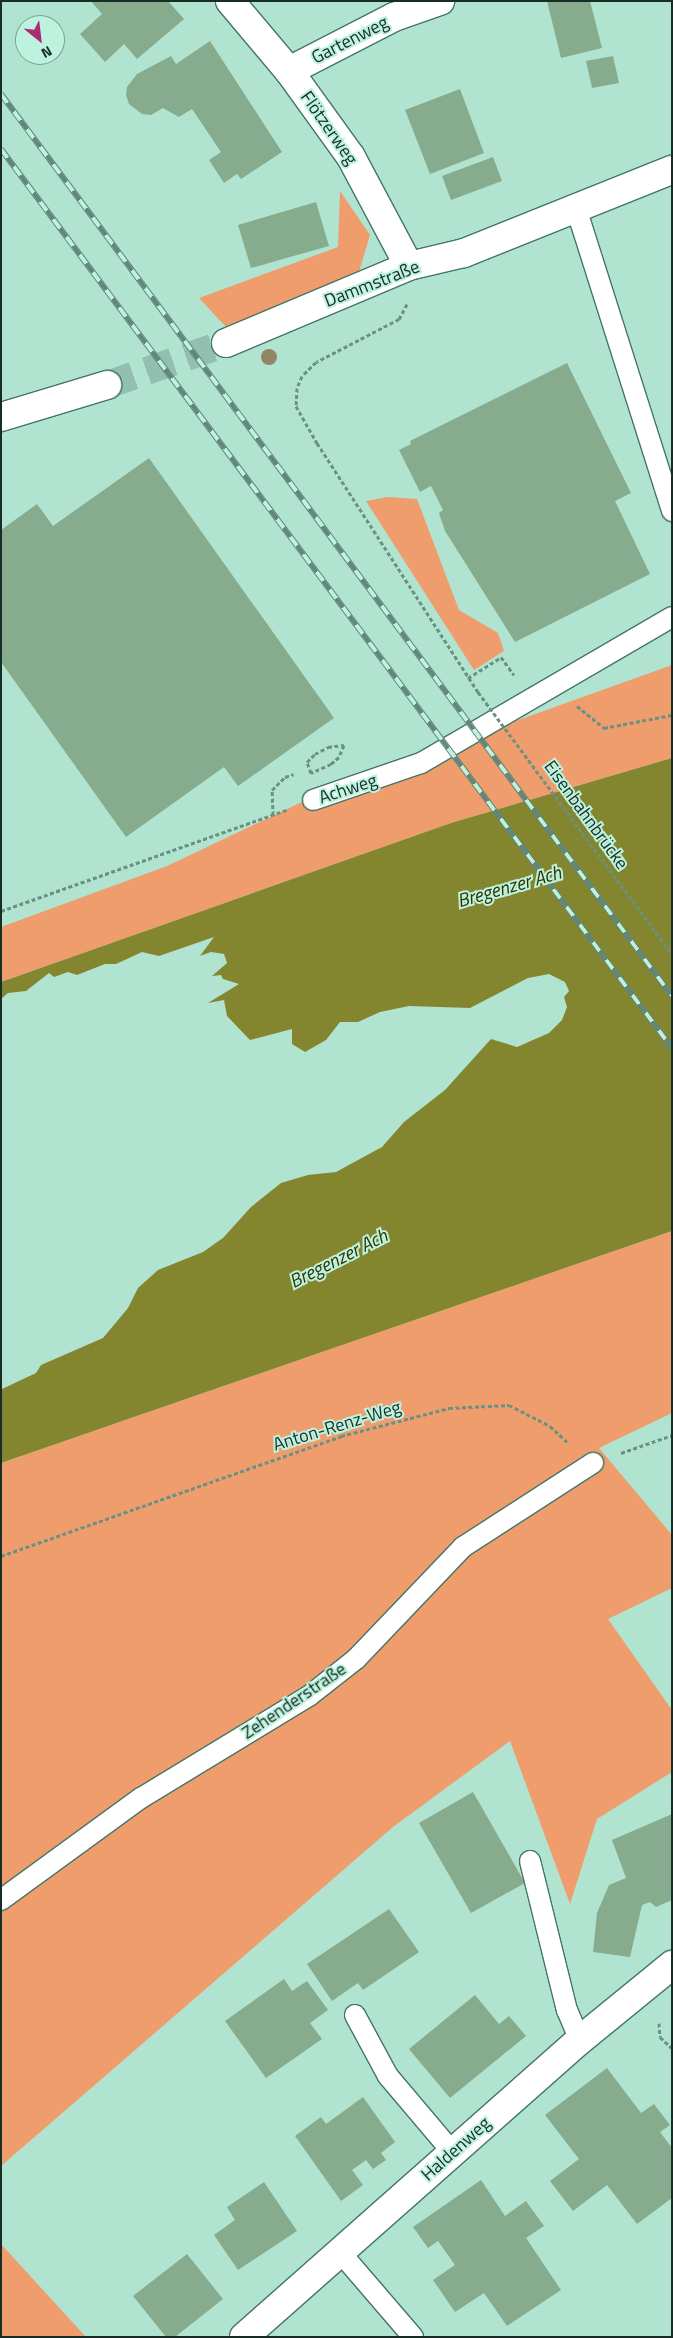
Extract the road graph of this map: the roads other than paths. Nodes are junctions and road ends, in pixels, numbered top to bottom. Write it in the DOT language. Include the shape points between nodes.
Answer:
graph roads {
  1 [pos="230,1"];
  2 [pos="440,1"];
  3 [pos="289,71"];
  4 [pos="672,170"];
  5 [pos="576,208"];
  6 [pos="409,266"];
  7 [pos="226,343"];
  8 [pos="106,385"];
  9 [pos="1,417"];
  10 [pos="672,511"];
  11 [pos="672,617"];
  12 [pos="313,800"];
  13 [pos="593,1463"];
  14 [pos="530,1861"];
  15 [pos="1,1900"];
  16 [pos="672,1965"];
  17 [pos="355,2015"];
  18 [pos="580,2040"];
  19 [pos="453,2153"];
  20 [pos="340,2252"];
  21 [pos="244,2337"];
  22 [pos="413,2337"];
  1 -- 3 [label="street, Flötzerweg"];
  2 -- 3 [label="street, Gartenweg" via="394,17"];
  3 -- 6 [label="street, Flötzerweg" via="352,157"];
  4 -- 5 [label="street, Dammstraße"];
  5 -- 6 [label="street, Dammstraße" via="445,260"];
  5 -- 10 [label="lane"];
  6 -- 7 [label="street, Dammstraße"];
  8 -- 9 [label="street"];
  11 -- 12 [label="lane, Achweg" via="420,763"];
  13 -- 15 [label="lane, Zehenderstraße" via="464,1547 356,1659 309,1696 141,1798"];
  14 -- 18 [label="lane" via="567,2010"];
  16 -- 18 [label="street, Haldenweg"];
  17 -- 19 [label="lane" via="388,2076"];
  18 -- 19 [label="street, Haldenweg"];
  19 -- 20 [label="street, Haldenweg"];
  20 -- 21 [label="street, Haldenweg"];
  20 -- 22 [label="lane"];
}
